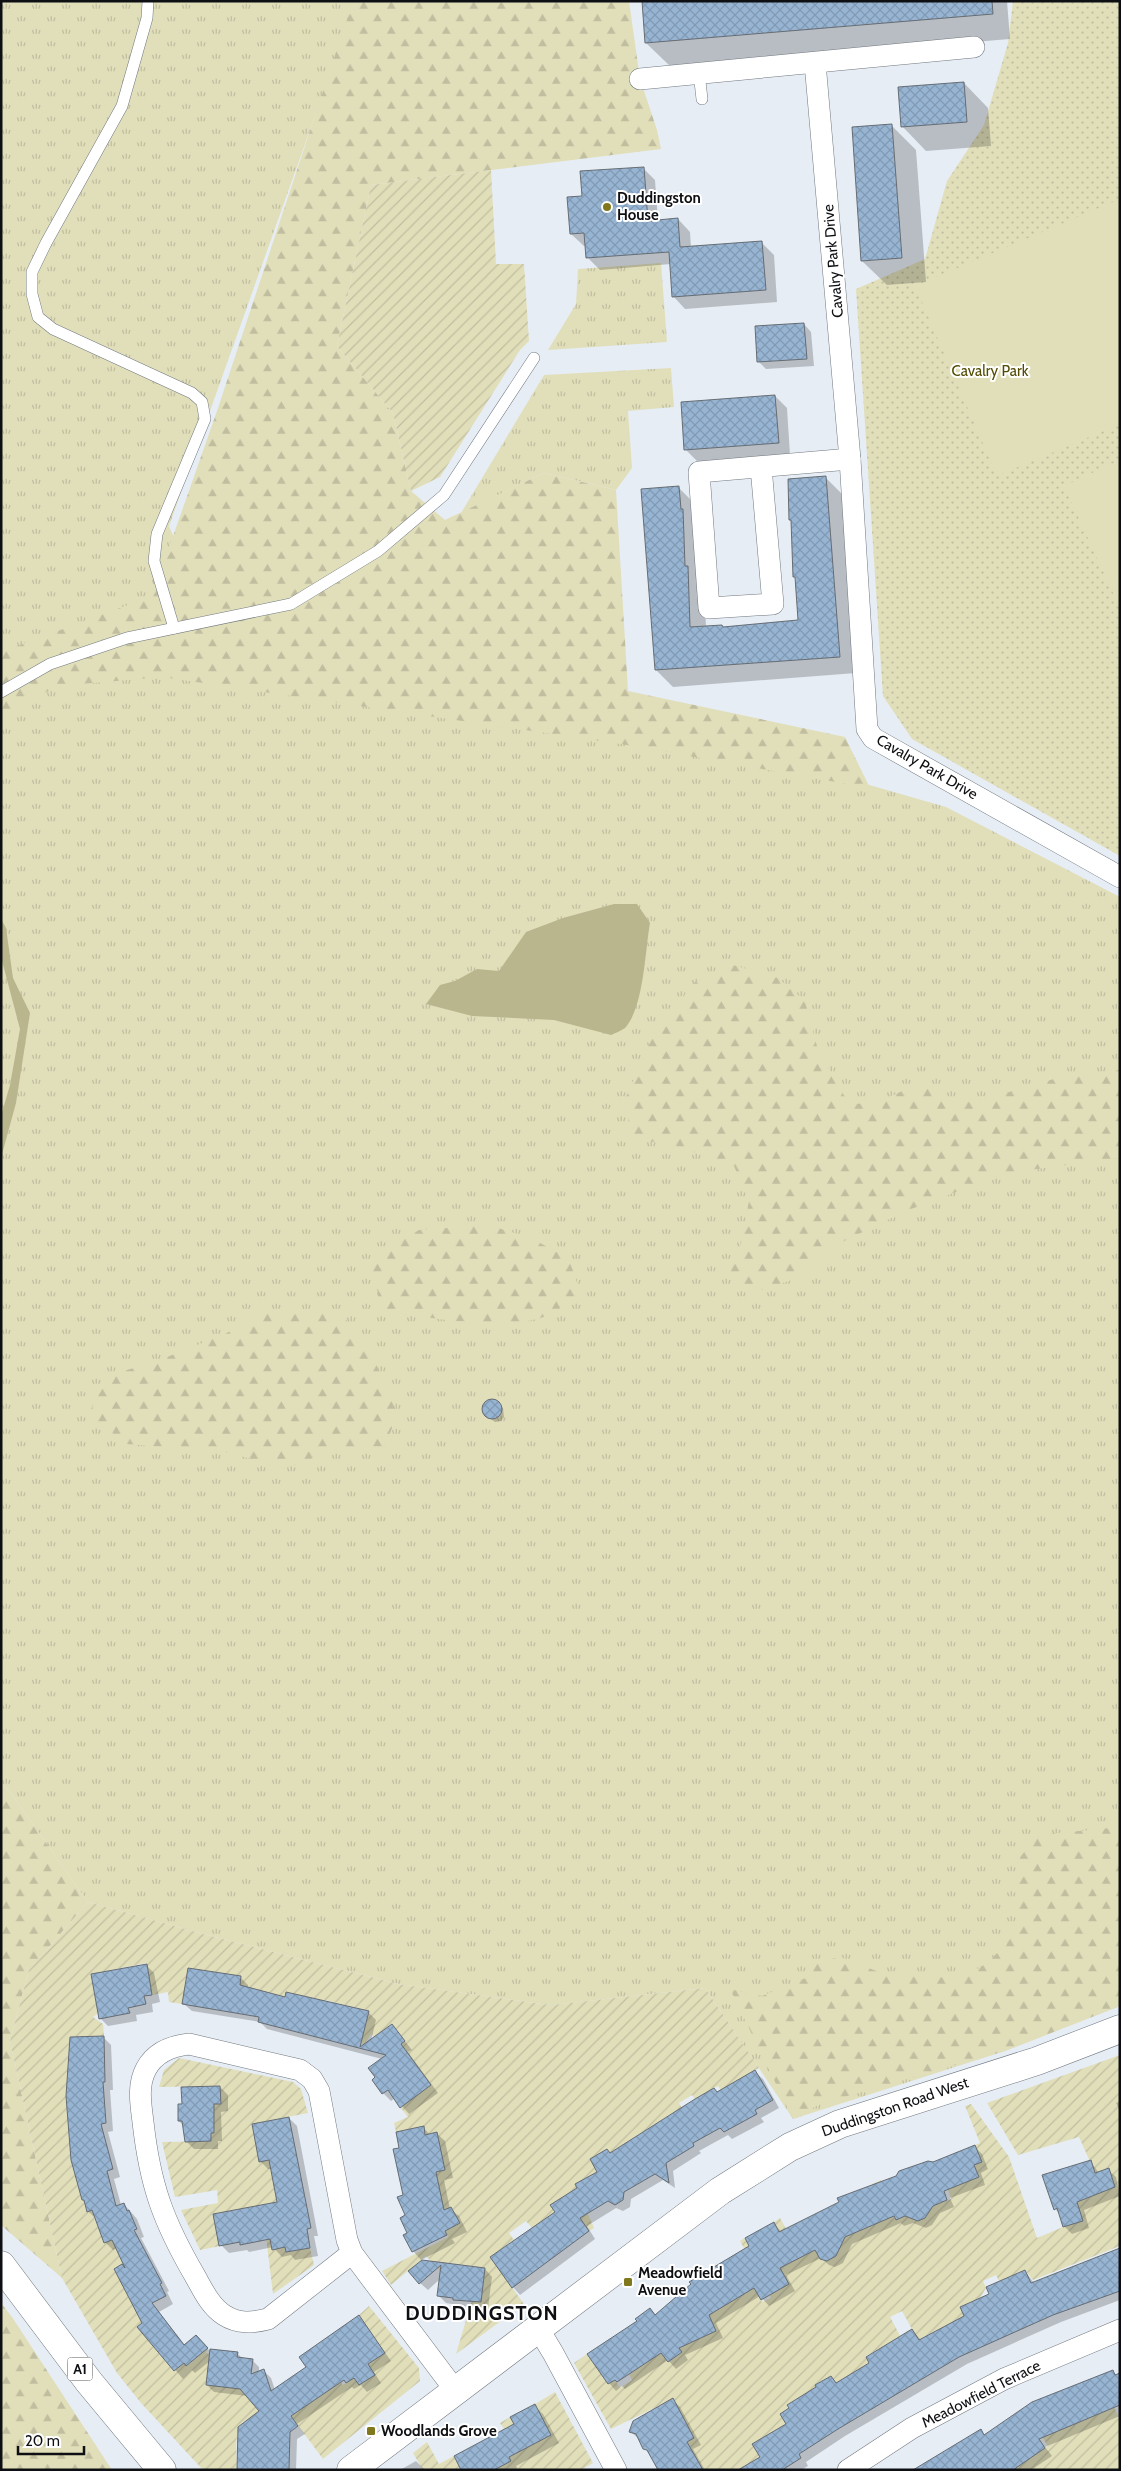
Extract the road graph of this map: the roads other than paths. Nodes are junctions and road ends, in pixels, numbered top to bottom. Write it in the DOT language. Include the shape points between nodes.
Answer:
graph roads {
  1 [pos="148,1"];
  2 [pos="974,47"];
  3 [pos="815,63"];
  4 [pos="700,73"];
  5 [pos="640,79"];
  6 [pos="702,99"];
  7 [pos="534,358"];
  8 [pos="850,459"];
  9 [pos="761,467"];
  10 [pos="174,628"];
  11 [pos="1,692"];
  12 [pos="1120,877"];
  13 [pos="1120,2029"];
  14 [pos="352,2253"];
  15 [pos="1,2265"];
  16 [pos="538,2328"];
  17 [pos="1120,2330"];
  18 [pos="455,2390"];
  19 [pos="162,2470"];
  20 [pos="351,2470"];
  21 [pos="616,2470"];
  22 [pos="848,2470"];
  1 -- 10 [label="lane" via="147,18 122,106 32,272 32,294 38,317 53,329 192,393 202,402 205,419 156,534 154,561"];
  2 -- 3 [label="street"];
  3 -- 4 [label="street"];
  3 -- 8 [label="street, Cavalry Park Drive"];
  4 -- 5 [label="street"];
  4 -- 6 [label="lane"];
  7 -- 10 [label="lane" via="444,495 378,551 291,604"];
  8 -- 9 [label="street"];
  8 -- 12 [label="street, Cavalry Park Drive" via="867,729 873,738"];
  9 -- 9 [label="street" via="699,472 709,608 773,604"];
  10 -- 11 [label="lane" via="127,638 50,664"];
  13 -- 16 [label="street, Duddingston Road West" via="1037,2061 840,2124 790,2147 720,2191"];
  14 -- 14 [label="street" via="268,2319 253,2323 235,2321 212,2305 171,2235 147,2163 140,2089 146,2070 159,2052 189,2044 300,2070 312,2079 319,2091"];
  14 -- 18 [label="street"];
  15 -- 19 [label="street, A1" via="89,2382"];
  16 -- 18 [label="street, Duddingston Road West"];
  16 -- 21 [label="street"];
  17 -- 22 [label="street, Meadowfield Terrace" via="1004,2379 912,2428"];
  18 -- 20 [label="street, Duddingston Road West"];
}
